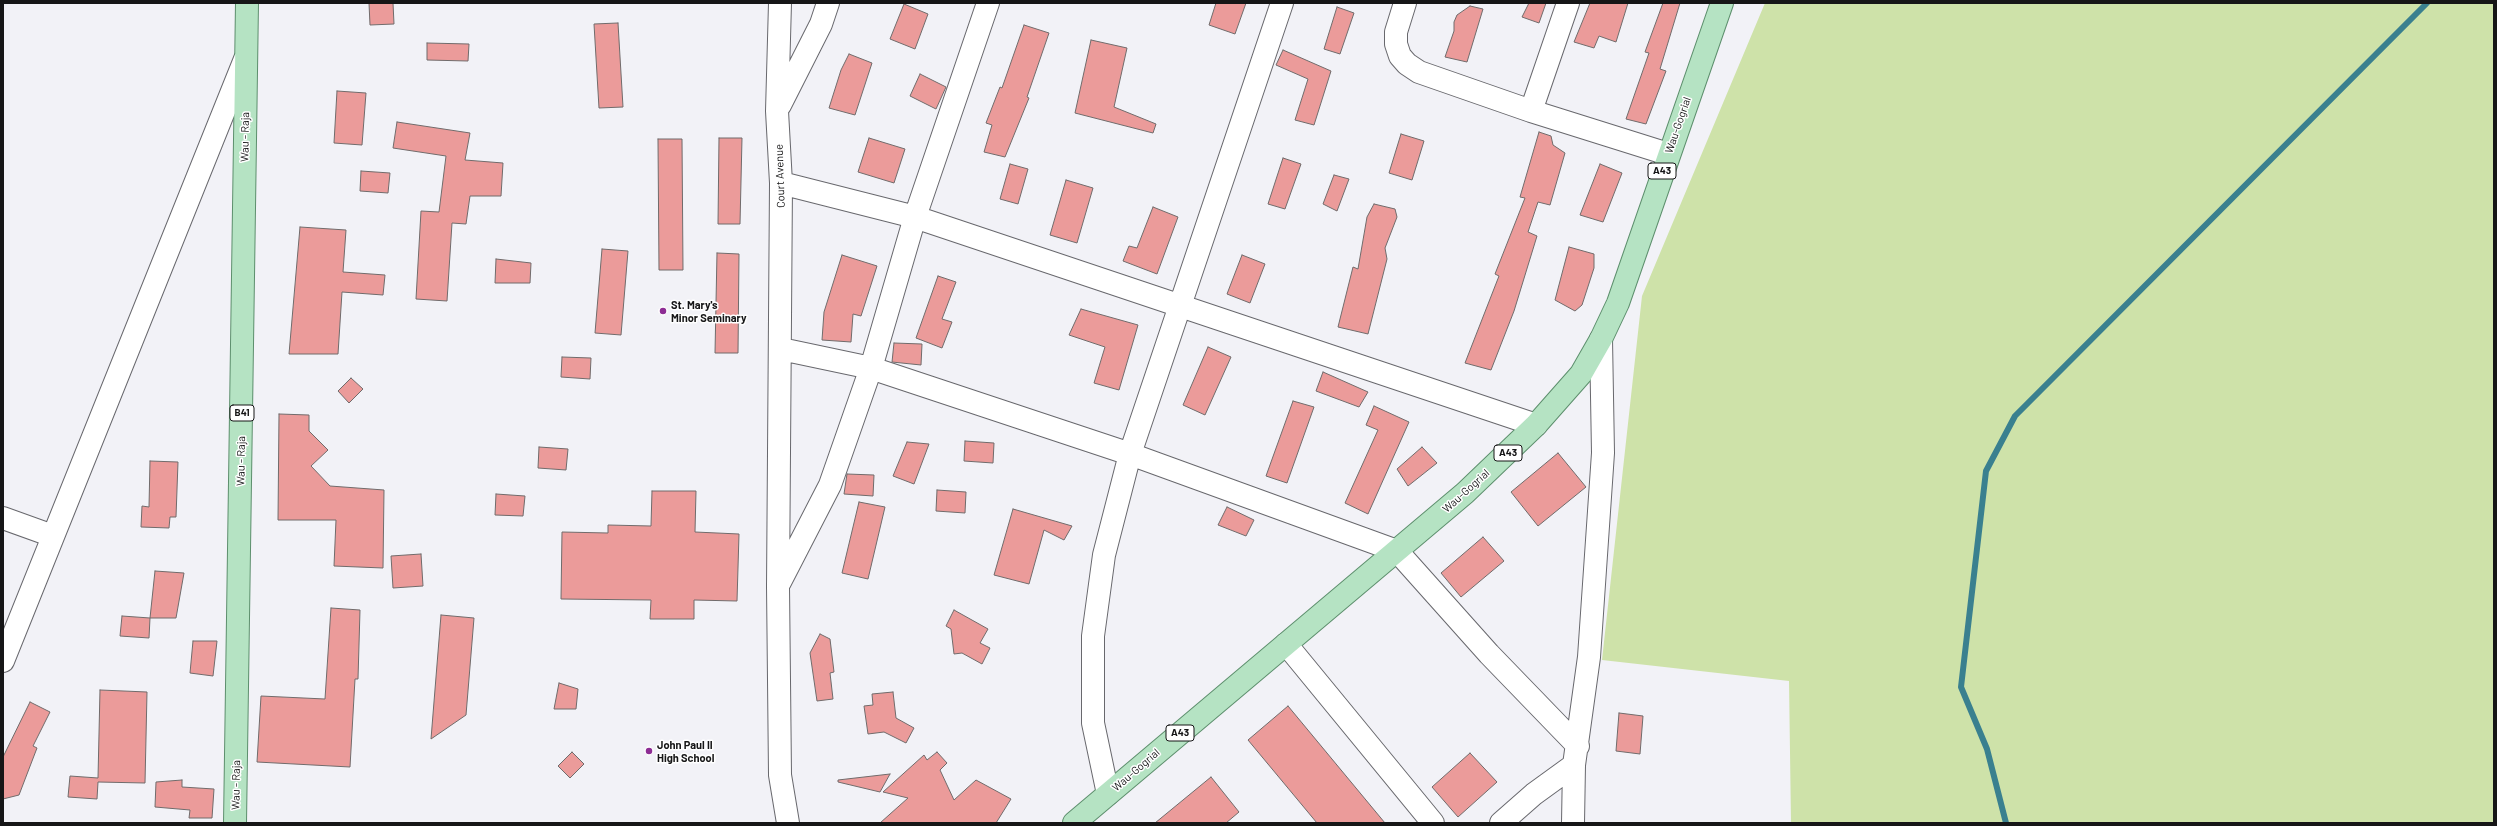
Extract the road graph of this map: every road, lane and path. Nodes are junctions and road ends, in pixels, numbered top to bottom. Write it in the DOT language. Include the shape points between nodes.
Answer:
graph roads {
  1 [pos="247,3"];
  2 [pos="780,3"];
  3 [pos="828,3"];
  4 [pos="988,3"];
  5 [pos="1282,3"];
  6 [pos="1405,3"];
  7 [pos="1568,3"];
  8 [pos="1722,3"];
  9 [pos="246,59"];
  10 [pos="777,111"];
  11 [pos="1531,111"];
  12 [pos="1668,154"];
  13 [pos="781,183"];
  14 [pos="915,217"];
  15 [pos="1180,304"];
  16 [pos="1602,339"];
  17 [pos="781,349"];
  18 [pos="872,368"];
  19 [pos="1536,426"];
  20 [pos="1130,454"];
  21 [pos="3,518"];
  22 [pos="53,536"];
  23 [pos="1397,551"];
  24 [pos="778,586"];
  25 [pos="1286,644"];
  26 [pos="3,661"];
  27 [pos="1576,755"];
  28 [pos="1108,794"];
  29 [pos="236,823"];
  30 [pos="788,823"];
  31 [pos="1074,823"];
  32 [pos="1433,823"];
  33 [pos="1502,823"];
  34 [pos="1574,823"];
  1 -- 9 [label="main road, Wau - Raja / B41"];
  2 -- 10 [label="street, Court Avenue"];
  3 -- 10 [label="street" via="821,24"];
  4 -- 14 [label="street"];
  5 -- 15 [label="street"];
  6 -- 11 [label="street" via="1396,32 1396,44 1400,56 1407,64 1419,72"];
  7 -- 11 [label="street"];
  8 -- 12 [label="main road, Wau-Gogrial / A43"];
  9 -- 22 [label="street"];
  9 -- 29 [label="main road, Wau - Raja / B41"];
  10 -- 13 [label="street, Court Avenue"];
  11 -- 12 [label="street"];
  12 -- 16 [label="main road, Wau-Gogrial / A43" via="1618,303"];
  13 -- 14 [label="street"];
  13 -- 17 [label="street, Court Avenue"];
  14 -- 15 [label="street"];
  14 -- 18 [label="street"];
  15 -- 19 [label="street"];
  15 -- 20 [label="street"];
  16 -- 19 [label="main road, Wau-Gogrial / A43" via="1581,374"];
  16 -- 27 [label="street" via="1603,453 1589,657"];
  17 -- 18 [label="street"];
  17 -- 24 [label="street, Court Avenue"];
  18 -- 20 [label="street"];
  18 -- 24 [label="street" via="830,485"];
  19 -- 23 [label="main road, Wau-Gogrial / A43" via="1465,493"];
  20 -- 23 [label="street"];
  20 -- 28 [label="street" via="1104,555 1093,636 1093,723"];
  21 -- 22 [label="street"];
  22 -- 26 [label="street"];
  23 -- 25 [label="main road, Wau-Gogrial / A43"];
  23 -- 27 [label="street"];
  24 -- 30 [label="street, Court Avenue" via="780,775"];
  25 -- 28 [label="main road, Wau-Gogrial / A43"];
  25 -- 32 [label="street"];
  27 -- 33 [label="street"];
  27 -- 34 [label="street"];
  28 -- 31 [label="main road, Wau-Gogrial / A43"];
}
